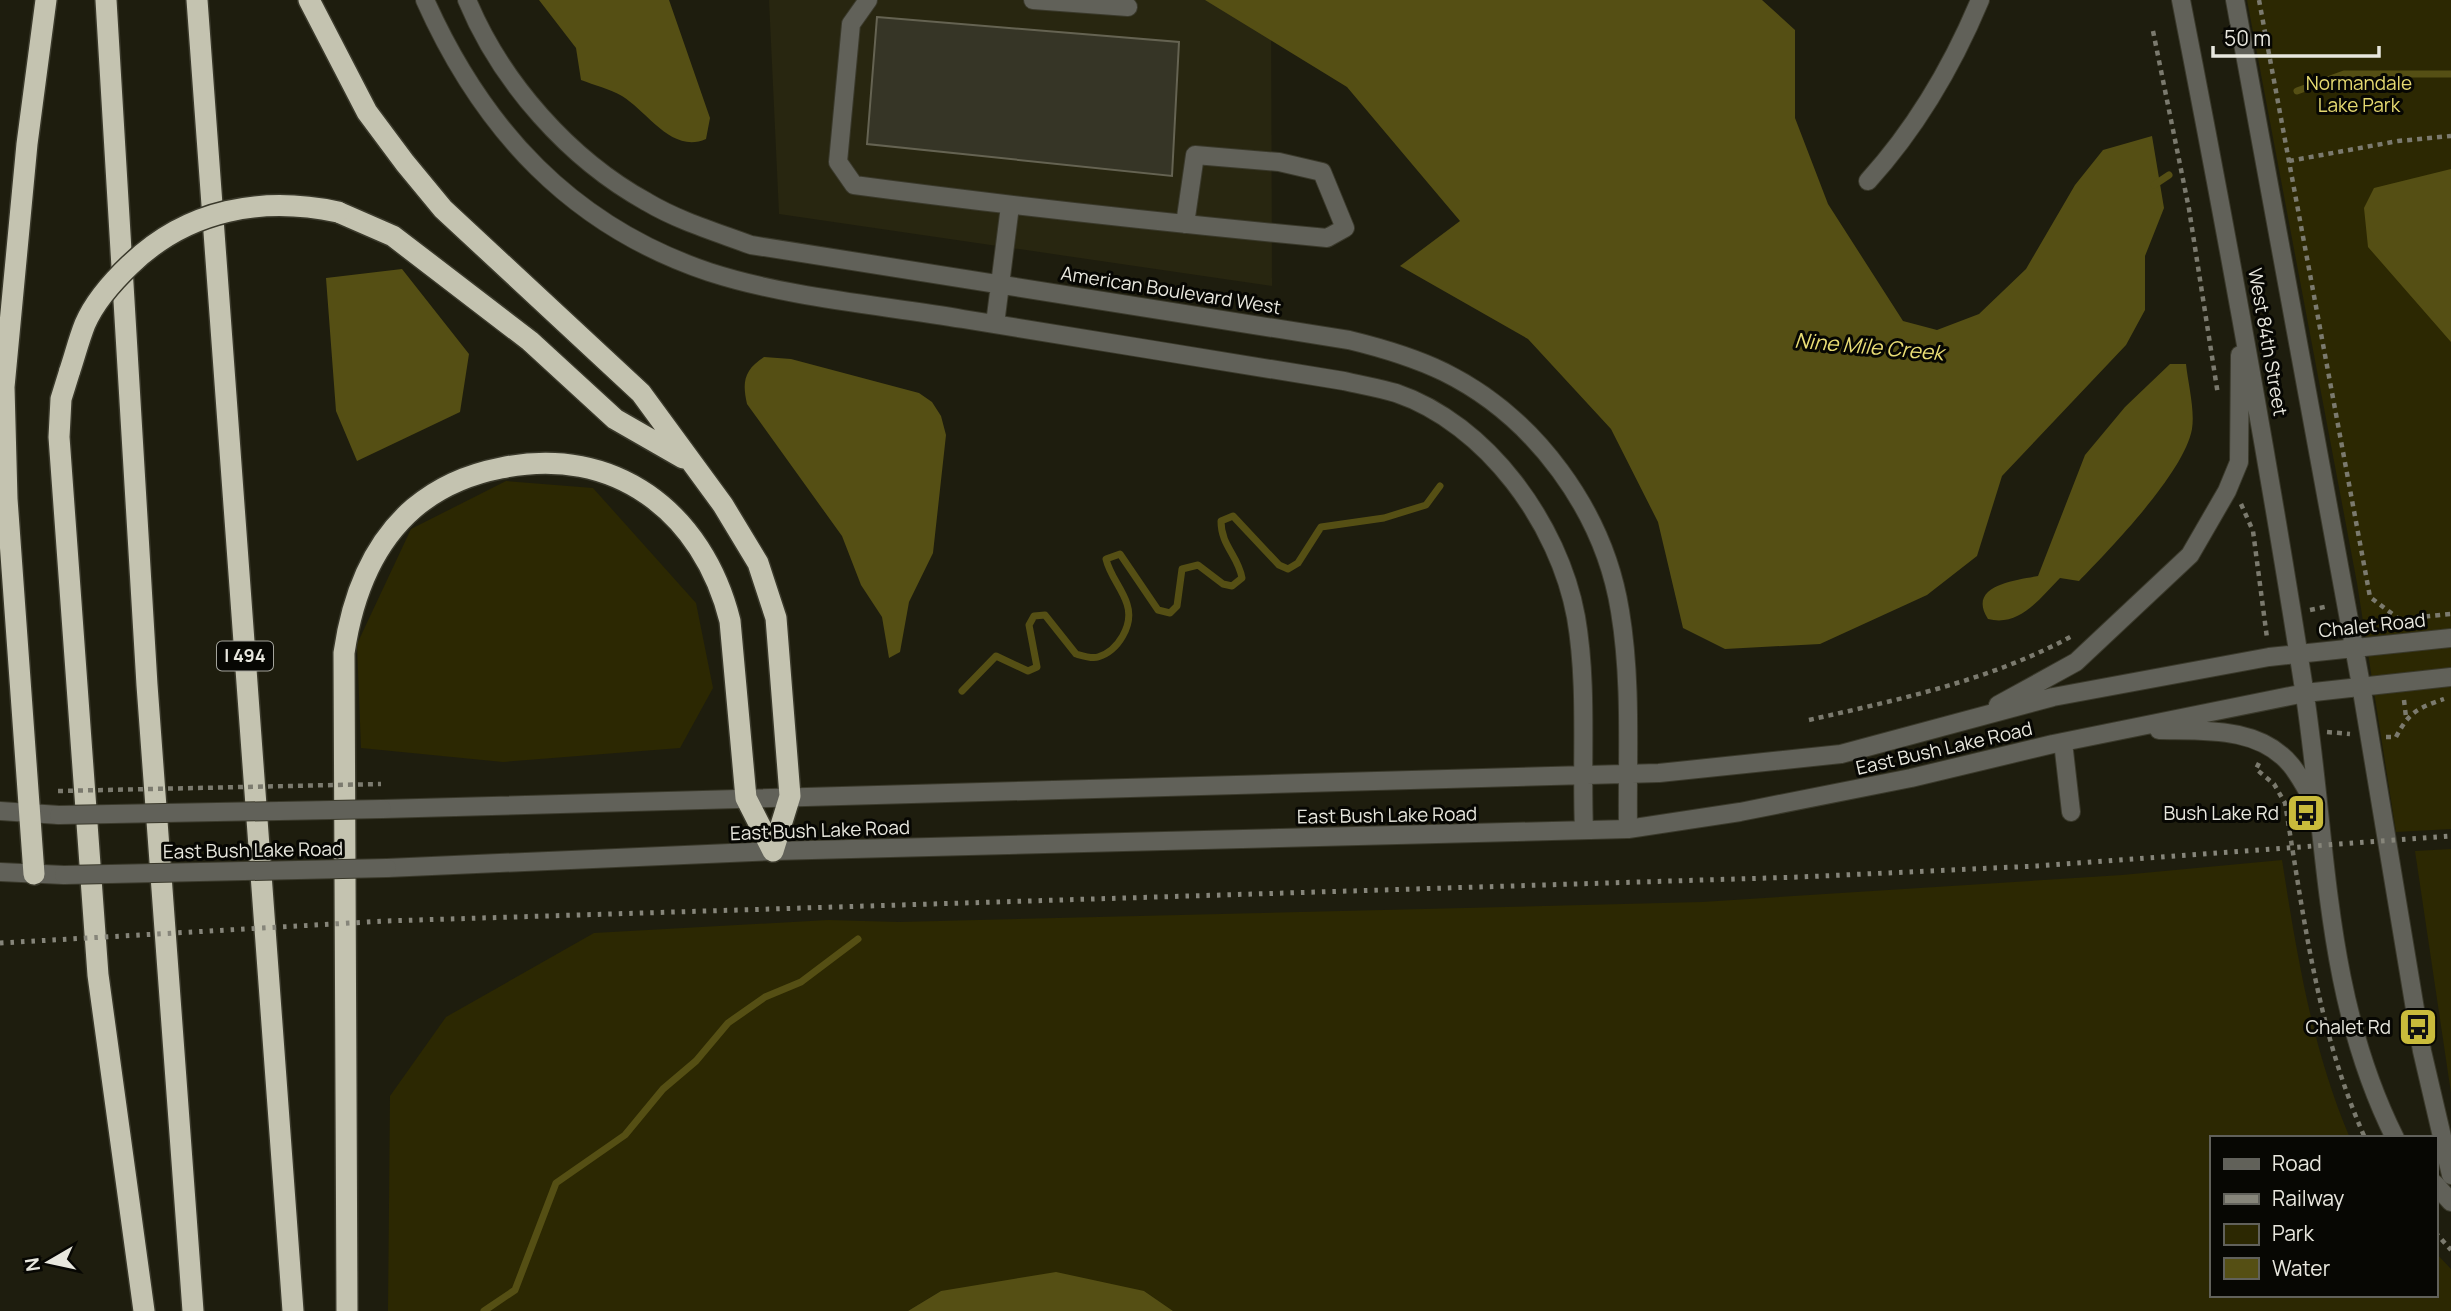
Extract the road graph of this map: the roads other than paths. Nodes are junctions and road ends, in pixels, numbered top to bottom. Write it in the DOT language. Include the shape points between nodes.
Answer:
graph roads {
  1 [pos="46,0"];
  2 [pos="106,0"];
  3 [pos="197,0"];
  4 [pos="309,0"];
  5 [pos="425,0"];
  6 [pos="467,0"];
  7 [pos="868,0"];
  8 [pos="1033,0"];
  9 [pos="1980,0"];
  10 [pos="2181,0"];
  11 [pos="2235,0"];
  12 [pos="1070,1"];
  13 [pos="1128,7"];
  14 [pos="1868,181"];
  15 [pos="1010,206"];
  16 [pos="1185,224"];
  17 [pos="1000,283"];
  18 [pos="2239,295"];
  19 [pos="995,324"];
  20 [pos="688,461"];
  21 [pos="2451,638"];
  22 [pos="2354,648"];
  23 [pos="2298,654"];
  24 [pos="2451,677"];
  25 [pos="2361,685"];
  26 [pos="2305,693"];
  27 [pos="1983,713"];
  28 [pos="2127,729"];
  29 [pos="2063,742"];
  30 [pos="1627,775"];
  31 [pos="1581,776"];
  32 [pos="790,796"];
  33 [pos="746,798"];
  34 [pos="2318,807"];
  35 [pos="0,811"];
  36 [pos="29,812"];
  37 [pos="2071,812"];
  38 [pos="1628,829"];
  39 [pos="1584,830"];
  40 [pos="773,851"];
  41 [pos="0,872"];
  42 [pos="34,874"];
  43 [pos="2394,1136"];
  44 [pos="2448,1145"];
  45 [pos="2451,1175"];
  46 [pos="2437,1186"];
  47 [pos="2451,1202"];
  48 [pos="144,1311"];
  49 [pos="192,1311"];
  50 [pos="293,1311"];
  51 [pos="347,1311"];
  1 -- 36 [label="highway" via="4,387 7,499"];
  2 -- 49 [label="highway" via="148,699"];
  3 -- 50 [label="highway, I 494"];
  4 -- 20 [label="highway" via="367,112 405,163 443,209 641,393"];
  5 -- 19 [label="street" via="444,44 500,130 535,168 617,230 662,254 758,285"];
  6 -- 17 [label="street, American Boulevard West" via="499,59 532,105 565,141 646,202 751,245"];
  7 -- 15 [label="street" via="851,24 838,162 853,185"];
  8 -- 12 [label="street"];
  9 -- 14 [label="street" via="1955,59 1896,150"];
  10 -- 18 [label="street, West 84th Street"];
  11 -- 22 [label="street, West 84th Street"];
  12 -- 13 [label="street"];
  15 -- 16 [label="street"];
  15 -- 17 [label="street"];
  16 -- 16 [label="street" via="1327,237 1345,228 1322,172 1279,162 1195,155"];
  17 -- 19 [label="street"];
  17 -- 30 [label="street, American Boulevard West" via="1385,349 1446,373 1492,402 1529,434 1562,473 1608,560 1626,662"];
  18 -- 23 [label="street, West 84th Street"];
  18 -- 27 [label="street" via="2239,462 2190,555 2076,662"];
  19 -- 31 [label="street" via="1344,381 1397,394 1438,414 1488,453 1525,495 1565,574 1576,617 1580,662"];
  20 -- 32 [label="highway" via="742,534 758,564 776,618"];
  20 -- 48 [label="highway, bridge" via="615,419 530,341 393,236 338,212 306,205 248,205 186,224 161,239 114,280 85,324 61,399 59,437 98,975"];
  21 -- 22 [label="street, Chalet Road"];
  22 -- 23 [label="street, Chalet Road"];
  22 -- 25 [label="street, West 84th Street"];
  23 -- 26 [label="street, West 84th Street"];
  23 -- 27 [label="street, East Bush Lake Road"];
  24 -- 25 [label="street"];
  25 -- 26 [label="street"];
  25 -- 44 [label="street" via="2422,1051"];
  26 -- 28 [label="street, East Bush Lake Road"];
  26 -- 34 [label="street"];
  27 -- 30 [label="street, East Bush Lake Road" via="1841,754"];
  28 -- 29 [label="street, East Bush Lake Road"];
  28 -- 34 [label="street" via="2225,731 2267,746 2290,764"];
  29 -- 37 [label="street"];
  29 -- 38 [label="street, East Bush Lake Road" via="1911,778"];
  30 -- 31 [label="street, East Bush Lake Road"];
  30 -- 38 [label="street, American Boulevard West"];
  31 -- 32 [label="street, East Bush Lake Road"];
  31 -- 39 [label="street"];
  32 -- 33 [label="street, East Bush Lake Road"];
  32 -- 40 [label="highway"];
  33 -- 36 [label="street, East Bush Lake Road, bridge" via="382,809"];
  33 -- 40 [label="highway"];
  33 -- 51 [label="highway" via="724,596 687,529 644,491 600,470 562,463 516,465 478,473 440,490 414,508 387,537 351,609 344,653"];
  34 -- 43 [label="street" via="2335,953 2347,1010 2363,1064"];
  35 -- 36 [label="street, East Bush Lake Road"];
  36 -- 42 [label="highway"];
  38 -- 39 [label="street, East Bush Lake Road"];
  39 -- 40 [label="street, East Bush Lake Road"];
  40 -- 42 [label="street, East Bush Lake Road, bridge" via="387,868"];
  41 -- 42 [label="street, East Bush Lake Road"];
  44 -- 45 [label="street"];
  46 -- 47 [label="street"];
}
